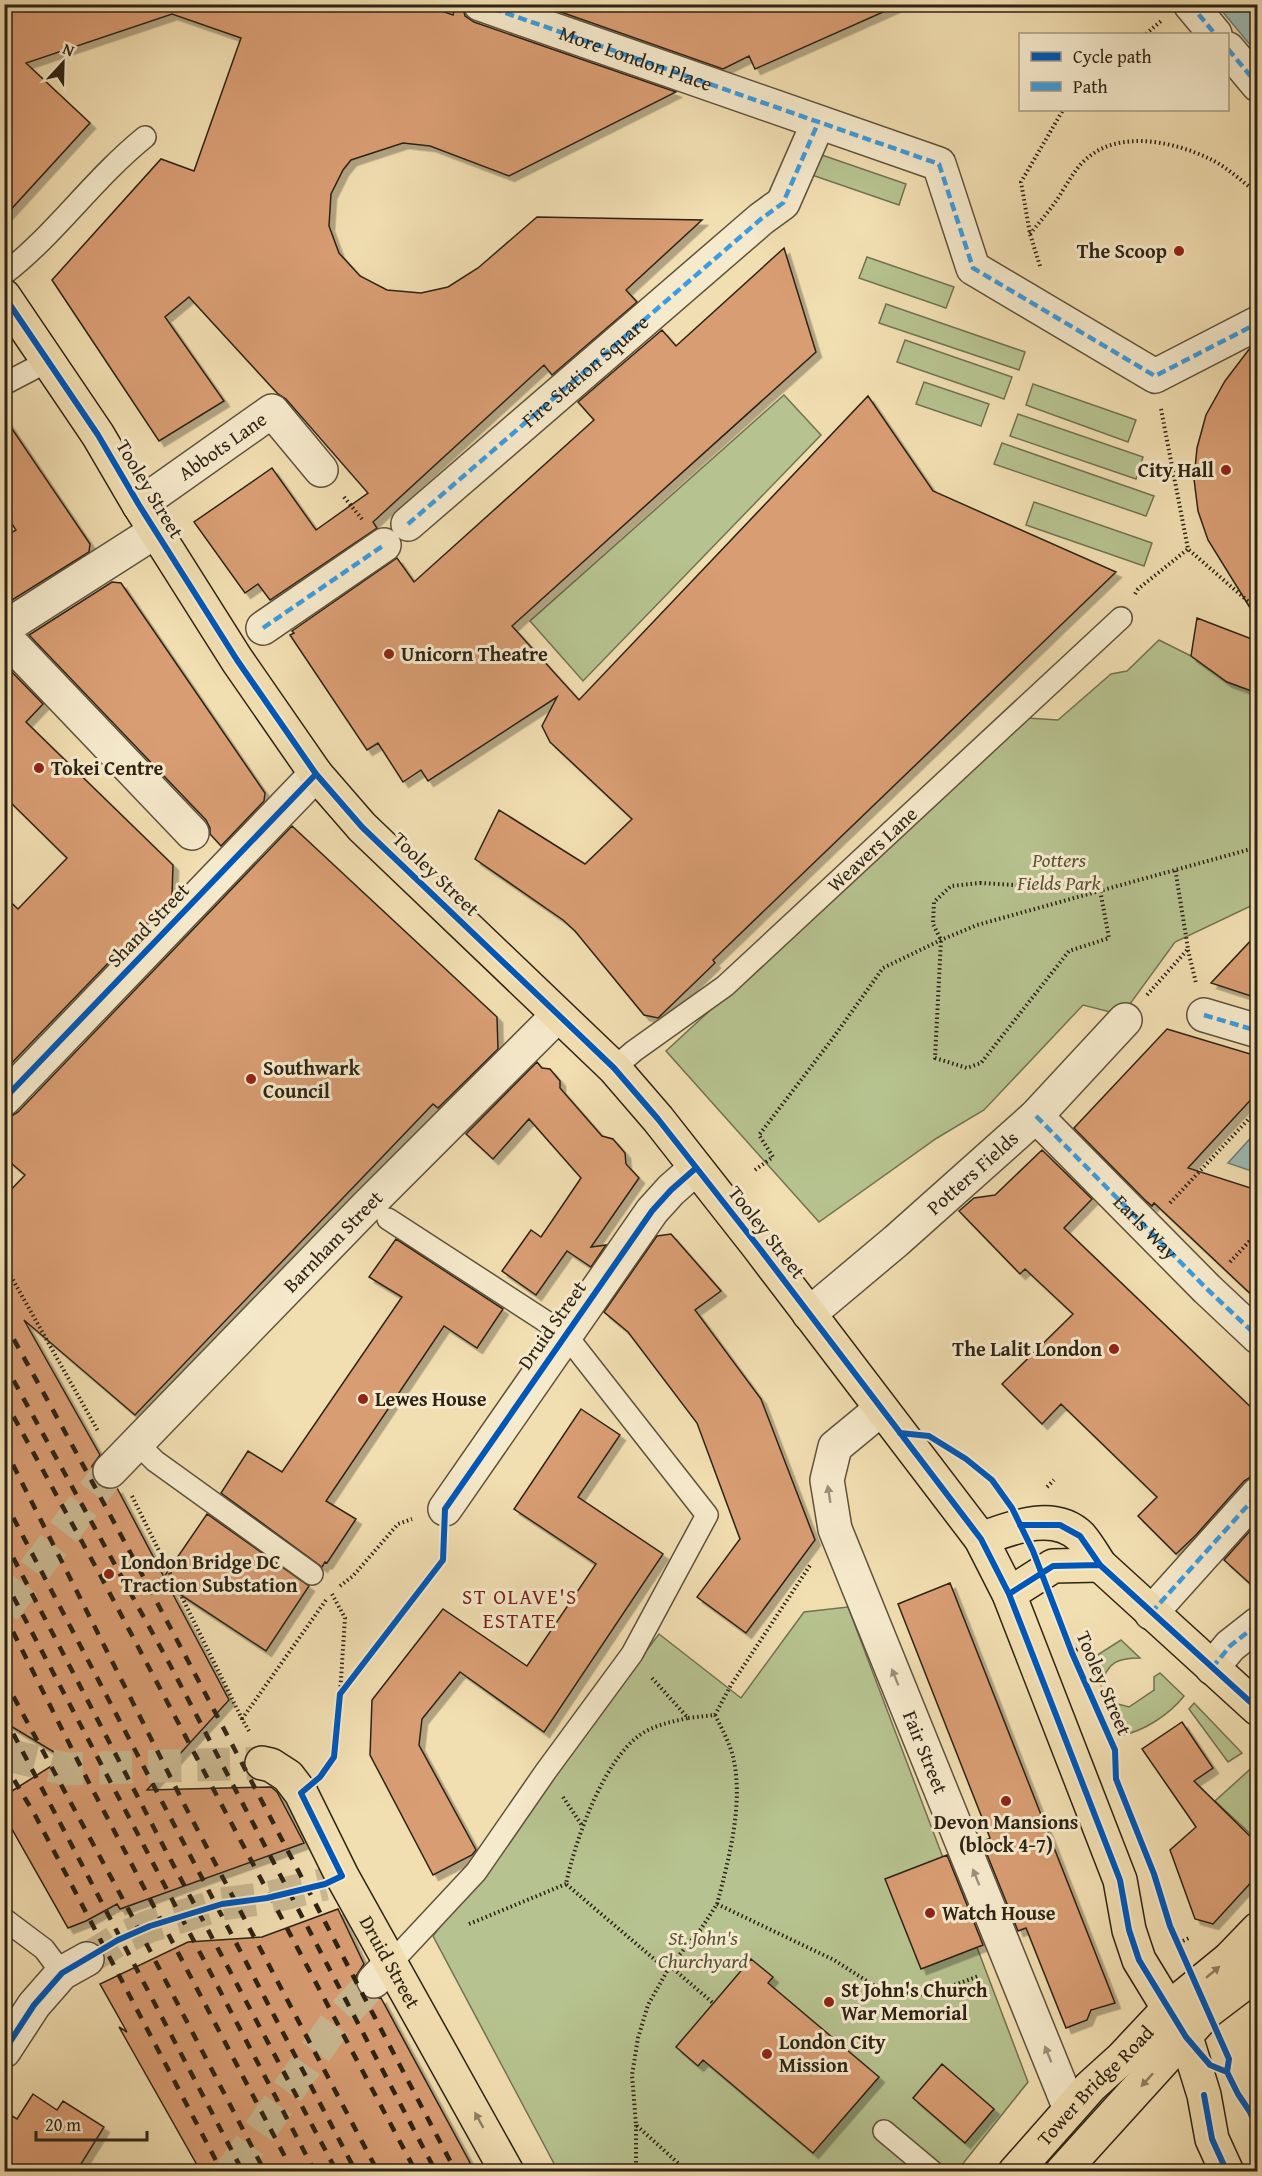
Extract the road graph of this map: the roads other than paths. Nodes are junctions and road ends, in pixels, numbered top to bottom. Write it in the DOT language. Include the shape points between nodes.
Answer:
graph roads {
  1 [pos="480,4"];
  2 [pos="1190,4"];
  3 [pos="1214,33"];
  4 [pos="1229,51"];
  5 [pos="1257,85"];
  6 [pos="804,118"];
  7 [pos="145,137"];
  8 [pos="4,274"];
  9 [pos="4,296"];
  10 [pos="1257,323"];
  11 [pos="48,360"];
  12 [pos="4,384"];
  13 [pos="321,470"];
  14 [pos="147,518"];
  15 [pos="1121,618"];
  16 [pos="4,628"];
  17 [pos="262,628"];
  18 [pos="4,636"];
  19 [pos="316,774"];
  20 [pos="192,833"];
  21 [pos="1204,1015"];
  22 [pos="558,1016"];
  23 [pos="1125,1020"];
  24 [pos="1257,1031"];
  25 [pos="614,1068"];
  26 [pos="4,1099"];
  27 [pos="1036,1116"];
  28 [pos="696,1168"];
  29 [pos="388,1219"];
  30 [pos="809,1314"];
  31 [pos="565,1334"];
  32 [pos="1257,1337"];
  33 [pos="881,1409"];
  34 [pos="121,1459"];
  35 [pos="1257,1494"];
  36 [pos="445,1509"];
  37 [pos="981,1539"];
  38 [pos="1100,1565"];
  39 [pos="312,1574"];
  40 [pos="1009,1594"];
  41 [pos="1151,1613"];
  42 [pos="1257,1624"];
  43 [pos="1212,1668"];
  44 [pos="1257,1709"];
  45 [pos="266,1764"];
  46 [pos="4,1919"];
  47 [pos="1257,1929"];
  48 [pos="74,1966"];
  49 [pos="382,1972"];
  50 [pos="1257,1973"];
  51 [pos="1168,2009"];
  52 [pos="1186,2037"];
  53 [pos="4,2051"];
  54 [pos="1070,2109"];
  55 [pos="884,2131"];
  56 [pos="1070,2169"];
  57 [pos="507,2172"];
  58 [pos="933,2172"];
  59 [pos="1015,2172"];
  60 [pos="1227,2172"];
  1 -- 6 [label="street, More London Place"];
  2 -- 3 [label="street"];
  4 -- 5 [label="street"];
  6 -- 10 [label="street, More London Place" via="939,164 973,268 1155,376"];
  6 -- 17 [label="street, Fire Station Square" via="783,203 396,534"];
  7 -- 8 [label="lane"];
  9 -- 11 [label="main road, Tooley Street"];
  11 -- 12 [label="lane"];
  11 -- 14 [label="main road, Tooley Street"];
  13 -- 14 [label="street, Abbots Lane" via="272,411"];
  14 -- 16 [label="street"];
  14 -- 19 [label="main road, Tooley Street" via="237,660"];
  15 -- 25 [label="lane, Weavers Lane" via="725,986"];
  18 -- 20 [label="street"];
  19 -- 22 [label="main road, Tooley Street" via="363,827"];
  19 -- 26 [label="street, Shand Street"];
  21 -- 24 [label="street"];
  22 -- 25 [label="main road, Tooley Street"];
  22 -- 34 [label="street, Barnham Street"];
  23 -- 27 [label="street, Potters Fields"];
  25 -- 28 [label="main road, Tooley Street"];
  27 -- 30 [label="street, Potters Fields"];
  27 -- 32 [label="street, Earls Way"];
  28 -- 30 [label="main road, Tooley Street"];
  28 -- 31 [label="street, Druid Street" via="652,1211"];
  29 -- 31 [label="lane"];
  30 -- 33 [label="main road, Tooley Street"];
  31 -- 36 [label="street, Druid Street"];
  31 -- 49 [label="lane" via="707,1515 632,1654 476,1872"];
  33 -- 37 [label="main road, Tooley Street"];
  54 -- 33 [label="street, Fair Street, one-way" via="835,1529 827,1480 835,1447"];
  34 -- 39 [label="lane" via="154,1461"];
  35 -- 41 [label="street"];
  37 -- 38 [label="main road" via="1020,1525 1060,1525 1080,1536"];
  37 -- 40 [label="main road, Tooley Street"];
  38 -- 40 [label="main road" via="1053,1566"];
  38 -- 41 [label="main road"];
  40 -- 51 [label="main road, Tooley Street" via="1120,1880 1139,1960"];
  41 -- 43 [label="main road"];
  42 -- 43 [label="street" via="1230,1646"];
  43 -- 44 [label="main road"];
  45 -- 49 [label="main road, Druid Street" via="288,1776 301,1793 334,1880"];
  46 -- 48 [label="lane"];
  51 -- 47 [label="main road, Tower Bridge Road, one-way" via="1229,1959"];
  48 -- 53 [label="street" via="34,2005"];
  57 -- 49 [label="main road, Druid Street, one-way"];
  50 -- 52 [label="main road, Tower Bridge Road" via="1209,2011"];
  51 -- 52 [label="main road, Tooley Street"];
  51 -- 54 [label="main road, Tower Bridge Road"];
  52 -- 56 [label="main road, Tower Bridge Road, one-way"];
  52 -- 60 [label="main road, Tooley Street" via="1204,2095 1212,2139"];
  54 -- 59 [label="main road, Tower Bridge Road"];
  55 -- 58 [label="lane"];
}
